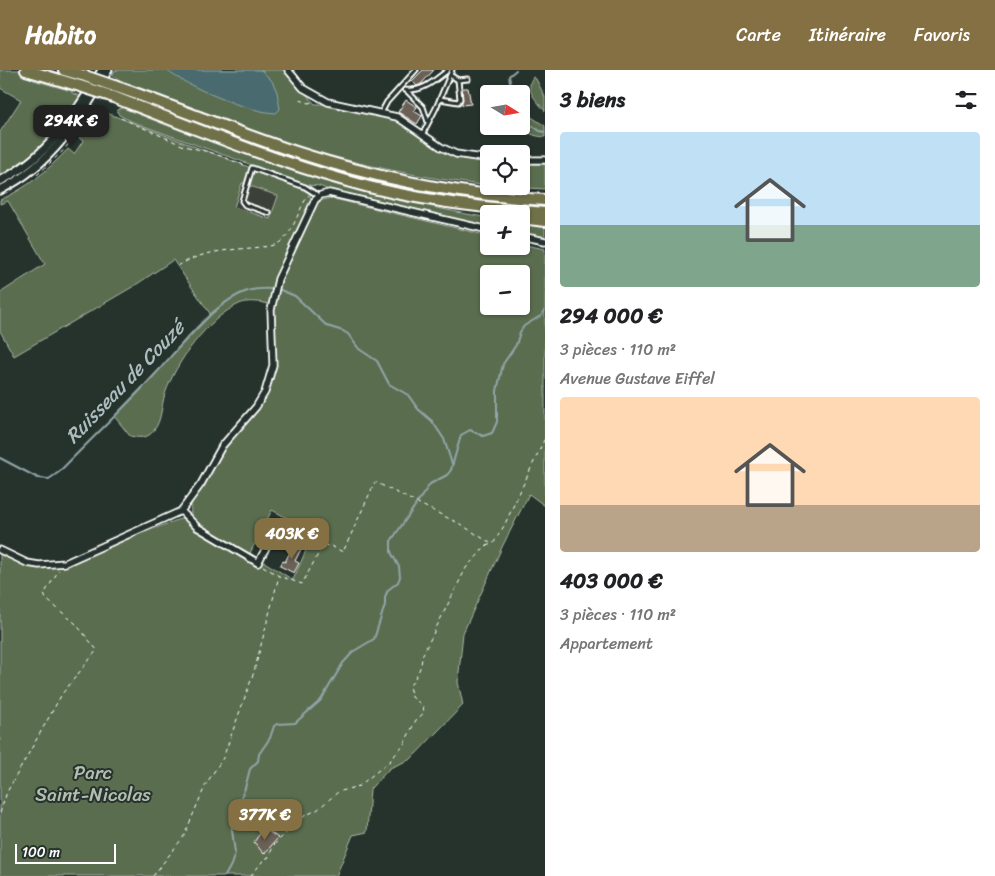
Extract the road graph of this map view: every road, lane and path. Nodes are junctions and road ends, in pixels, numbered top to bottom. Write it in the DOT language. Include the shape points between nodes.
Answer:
graph roads {
  1 [pos="26,70"];
  2 [pos="64,70"];
  3 [pos="102,70"];
  4 [pos="108,70"];
  5 [pos="288,70"];
  6 [pos="416,70"];
  7 [pos="450,70"];
  8 [pos="450,75"];
  9 [pos="468,79"];
  10 [pos="458,80"];
  11 [pos="83,81"];
  12 [pos="402,86"];
  13 [pos="111,90"];
  14 [pos="405,90"];
  15 [pos="318,97"];
  16 [pos="440,99"];
  17 [pos="300,100"];
  18 [pos="381,113"];
  19 [pos="121,118"];
  20 [pos="427,125"];
  21 [pos="423,133"];
  22 [pos="480,158"];
  23 [pos="530,160"];
  24 [pos="545,160"];
  25 [pos="252,168"];
  26 [pos="0,181"];
  27 [pos="0,190"];
  28 [pos="314,191"];
  29 [pos="530,192"];
  30 [pos="545,193"];
  31 [pos="480,194"];
  32 [pos="488,195"];
  33 [pos="319,196"];
  34 [pos="545,200"];
  35 [pos="480,207"];
  36 [pos="530,212"];
  37 [pos="269,213"];
  38 [pos="545,213"];
  39 [pos="530,219"];
  40 [pos="545,221"];
  41 [pos="480,228"];
  42 [pos="530,238"];
  43 [pos="545,241"];
  44 [pos="178,266"];
  45 [pos="545,438"];
  46 [pos="181,511"];
  47 [pos="269,542"];
  48 [pos="492,544"];
  49 [pos="0,550"];
  50 [pos="65,563"];
  51 [pos="258,563"];
  52 [pos="279,576"];
  53 [pos="0,813"];
  54 [pos="153,876"];
  55 [pos="251,876"];
  1 -- 11 [label="highway"];
  2 -- 11 [label="highway"];
  3 -- 26 [label="street" via="74,116 52,143"];
  4 -- 27 [label="street" via="58,147 25,176"];
  5 -- 15 [label="street" via="303,88"];
  6 -- 12 [label="lane"];
  7 -- 8 [label="lane"];
  7 -- 14 [label="lane" via="425,87"];
  8 -- 10 [label="lane"];
  8 -- 16 [label="lane"];
  9 -- 10 [label="lane"];
  10 -- 16 [label="lane" via="458,102"];
  11 -- 13 [label="highway, bridge"];
  12 -- 14 [label="lane"];
  12 -- 18 [label="lane"];
  13 -- 31 [label="highway" via="308,156 419,184"];
  13 -- 35 [label="highway" via="233,144 348,182"];
  14 -- 20 [label="lane" via="423,107"];
  15 -- 17 [label="path" via="313,103"];
  15 -- 18 [label="street"];
  16 -- 20 [label="lane"];
  18 -- 21 [label="street" via="397,117"];
  19 -- 25 [label="path" via="184,146"];
  20 -- 21 [label="lane"];
  21 -- 22 [label="street" via="456,154"];
  23 -- 24 [label="street"];
  25 -- 28 [label="lane"];
  25 -- 37 [label="lane" via="242,201"];
  28 -- 33 [label="lane"];
  28 -- 44 [label="path" via="305,200 280,243 209,253"];
  29 -- 30 [label="highway"];
  32 -- 34 [label="highway"];
  33 -- 41 [label="street" via="329,193"];
  33 -- 46 [label="street" via="274,293 270,316 274,354 268,385 256,408 222,446 201,484"];
  36 -- 38 [label="highway"];
  39 -- 40 [label="highway"];
  42 -- 43 [label="street"];
  45 -- 48 [label="path" via="504,526"];
  46 -- 50 [label="street"];
  46 -- 51 [label="street" via="197,527"];
  47 -- 51 [label="street"];
  48 -- 52 [label="path" via="460,524 375,482 343,552 324,545 302,584"];
  48 -- 55 [label="path" via="485,546 478,558 466,568 422,656 422,663 409,686 412,697 423,706 424,713 416,720 404,744 390,761 359,786 338,792 317,810 304,816 274,846 268,858"];
  49 -- 50 [label="street" via="27,563"];
  50 -- 53 [label="path" via="44,594 75,622 97,650 62,694 7,792"];
  51 -- 52 [label="path"];
  52 -- 54 [label="path" via="254,672 223,758 206,784 184,836"];
}
